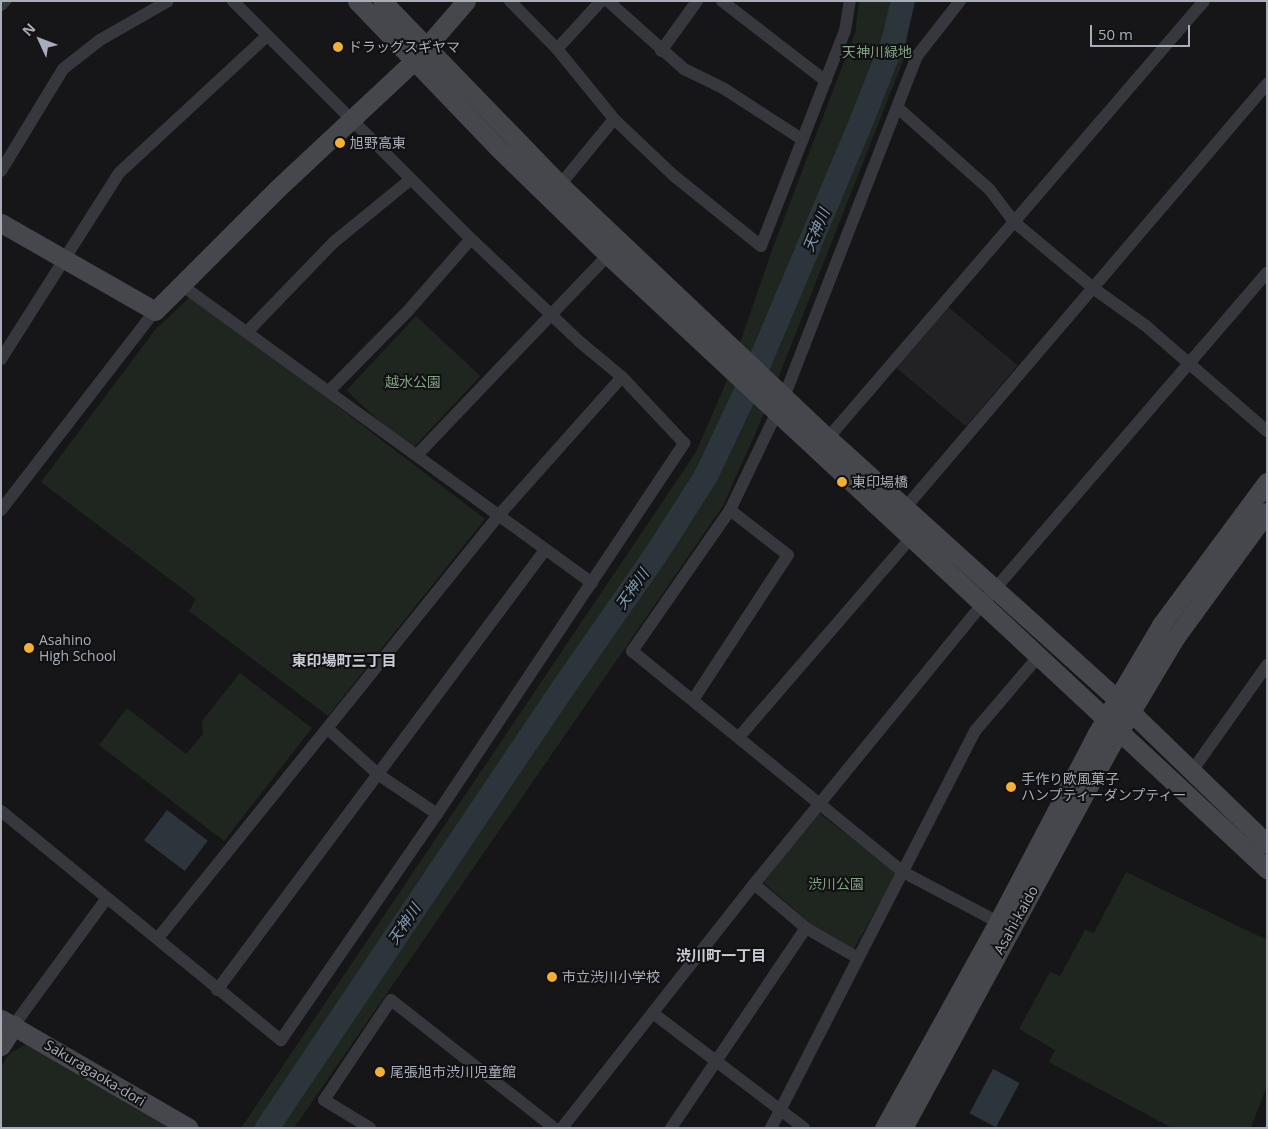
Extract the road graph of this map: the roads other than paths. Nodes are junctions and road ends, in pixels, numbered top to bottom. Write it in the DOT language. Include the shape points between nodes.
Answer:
graph roads {
  1 [pos="5,1"];
  2 [pos="168,1"];
  3 [pos="233,1"];
  4 [pos="357,1"];
  5 [pos="382,1"];
  6 [pos="466,1"];
  7 [pos="510,1"];
  8 [pos="601,1"];
  9 [pos="608,1"];
  10 [pos="697,1"];
  11 [pos="722,1"];
  12 [pos="850,1"];
  13 [pos="960,1"];
  14 [pos="1204,1"];
  15 [pos="1,5"];
  16 [pos="266,37"];
  17 [pos="556,49"];
  18 [pos="661,51"];
  19 [pos="421,54"];
  20 [pos="826,81"];
  21 [pos="1267,84"];
  22 [pos="898,108"];
  23 [pos="614,119"];
  24 [pos="352,120"];
  25 [pos="803,140"];
  26 [pos="1,171"];
  27 [pos="411,179"];
  28 [pos="560,185"];
  29 [pos="1013,221"];
  30 [pos="1,222"];
  31 [pos="471,239"];
  32 [pos="608,255"];
  33 [pos="64,260"];
  34 [pos="1267,273"];
  35 [pos="180,284"];
  36 [pos="1093,288"];
  37 [pos="154,311"];
  38 [pos="550,314"];
  39 [pos="247,332"];
  40 [pos="1,359"];
  41 [pos="736,364"];
  42 [pos="1190,364"];
  43 [pos="622,377"];
  44 [pos="329,392"];
  45 [pos="774,400"];
  46 [pos="1267,431"];
  47 [pos="828,438"];
  48 [pos="417,455"];
  49 [pos="1267,482"];
  50 [pos="4,502"];
  51 [pos="905,508"];
  52 [pos="730,510"];
  53 [pos="1267,512"];
  54 [pos="499,515"];
  55 [pos="911,538"];
  56 [pos="545,550"];
  57 [pos="592,583"];
  58 [pos="996,588"];
  59 [pos="982,604"];
  60 [pos="1038,657"];
  61 [pos="1267,666"];
  62 [pos="692,700"];
  63 [pos="1124,707"];
  64 [pos="1113,725"];
  65 [pos="328,730"];
  66 [pos="739,737"];
  67 [pos="1192,771"];
  68 [pos="379,775"];
  69 [pos="821,802"];
  70 [pos="1,811"];
  71 [pos="437,814"];
  72 [pos="1267,844"];
  73 [pos="1267,869"];
  74 [pos="903,872"];
  75 [pos="754,884"];
  76 [pos="108,898"];
  77 [pos="998,922"];
  78 [pos="806,928"];
  79 [pos="158,938"];
  80 [pos="858,958"];
  81 [pos="217,990"];
  82 [pos="654,1014"];
  83 [pos="8,1022"];
  84 [pos="1,1046"];
  85 [pos="717,1062"];
  86 [pos="781,1109"];
  87 [pos="189,1128"];
  88 [pos="370,1128"];
  89 [pos="554,1128"];
  90 [pos="562,1128"];
  91 [pos="671,1128"];
  92 [pos="771,1128"];
  93 [pos="804,1128"];
  94 [pos="884,1128"];
  95 [pos="903,1128"];
  1 -- 15 [label="street"];
  2 -- 26 [label="street" via="100,40 63,69"];
  3 -- 16 [label="street"];
  4 -- 19 [label="street"];
  5 -- 19 [label="street"];
  6 -- 19 [label="street"];
  7 -- 17 [label="street"];
  8 -- 17 [label="street"];
  9 -- 18 [label="street"];
  10 -- 18 [label="street"];
  11 -- 20 [label="street"];
  12 -- 20 [label="street" via="845,31"];
  13 -- 22 [label="street" via="917,56"];
  14 -- 29 [label="street"];
  16 -- 24 [label="street"];
  16 -- 33 [label="street" via="119,173"];
  17 -- 23 [label="street"];
  18 -- 25 [label="street" via="684,69 724,88"];
  19 -- 24 [label="street"];
  19 -- 28 [label="street"];
  19 -- 32 [label="street" via="497,147"];
  20 -- 25 [label="street"];
  21 -- 36 [label="street"];
  22 -- 29 [label="street" via="990,190"];
  22 -- 45 [label="street"];
  23 -- 25 [label="street" via="673,175 760,246"];
  23 -- 28 [label="street"];
  24 -- 27 [label="street"];
  24 -- 35 [label="street"];
  27 -- 31 [label="street"];
  27 -- 39 [label="street" via="334,242"];
  28 -- 41 [label="street"];
  29 -- 36 [label="street"];
  29 -- 47 [label="street"];
  30 -- 33 [label="street"];
  31 -- 38 [label="street"];
  31 -- 44 [label="street" via="407,312"];
  32 -- 38 [label="street"];
  32 -- 41 [label="street"];
  33 -- 37 [label="street"];
  33 -- 40 [label="street"];
  34 -- 42 [label="street"];
  35 -- 37 [label="street"];
  35 -- 39 [label="street"];
  36 -- 42 [label="street" via="1146,326"];
  36 -- 51 [label="street"];
  37 -- 50 [label="street"];
  38 -- 43 [label="street"];
  38 -- 48 [label="street"];
  39 -- 44 [label="street"];
  41 -- 45 [label="street"];
  42 -- 46 [label="street"];
  42 -- 58 [label="street"];
  43 -- 54 [label="street"];
  43 -- 57 [label="street" via="684,443"];
  44 -- 48 [label="street"];
  45 -- 47 [label="street"];
  45 -- 52 [label="street"];
  45 -- 55 [label="street"];
  47 -- 51 [label="street"];
  48 -- 54 [label="street"];
  49 -- 63 [label="street" via="1161,625"];
  51 -- 58 [label="street"];
  52 -- 62 [label="street" via="788,555"];
  52 -- 62 [label="street" via="632,651"];
  53 -- 63 [label="street"];
  54 -- 56 [label="street"];
  54 -- 65 [label="street"];
  55 -- 59 [label="street"];
  55 -- 66 [label="street"];
  56 -- 57 [label="street"];
  56 -- 68 [label="street"];
  57 -- 71 [label="street"];
  58 -- 59 [label="street"];
  58 -- 63 [label="street"];
  59 -- 60 [label="street"];
  59 -- 69 [label="street"];
  60 -- 64 [label="street"];
  60 -- 74 [label="street" via="975,731"];
  61 -- 67 [label="street"];
  62 -- 66 [label="street"];
  63 -- 64 [label="street, Asahi-kaido"];
  63 -- 67 [label="street"];
  64 -- 73 [label="street"];
  64 -- 77 [label="street, Asahi-kaido"];
  64 -- 95 [label="street, Asahi-kaido"];
  65 -- 68 [label="street"];
  65 -- 79 [label="street"];
  66 -- 69 [label="street"];
  67 -- 72 [label="street"];
  68 -- 71 [label="street"];
  68 -- 81 [label="street"];
  69 -- 74 [label="street"];
  69 -- 75 [label="street"];
  70 -- 76 [label="street"];
  71 -- 81 [label="street" via="281,1040"];
  74 -- 77 [label="street"];
  74 -- 80 [label="street"];
  75 -- 78 [label="street"];
  75 -- 82 [label="street"];
  76 -- 79 [label="street"];
  76 -- 83 [label="street"];
  77 -- 94 [label="street, Asahi-kaido"];
  78 -- 80 [label="street"];
  78 -- 85 [label="street"];
  79 -- 81 [label="street"];
  80 -- 86 [label="street"];
  82 -- 85 [label="street"];
  82 -- 90 [label="street"];
  83 -- 84 [label="street"];
  83 -- 87 [label="street, Sakuragaoka-dori"];
  85 -- 86 [label="street"];
  85 -- 91 [label="street"];
  86 -- 92 [label="street"];
  86 -- 93 [label="street"];
  88 -- 89 [label="street" via="324,1100 391,1000"];
}
